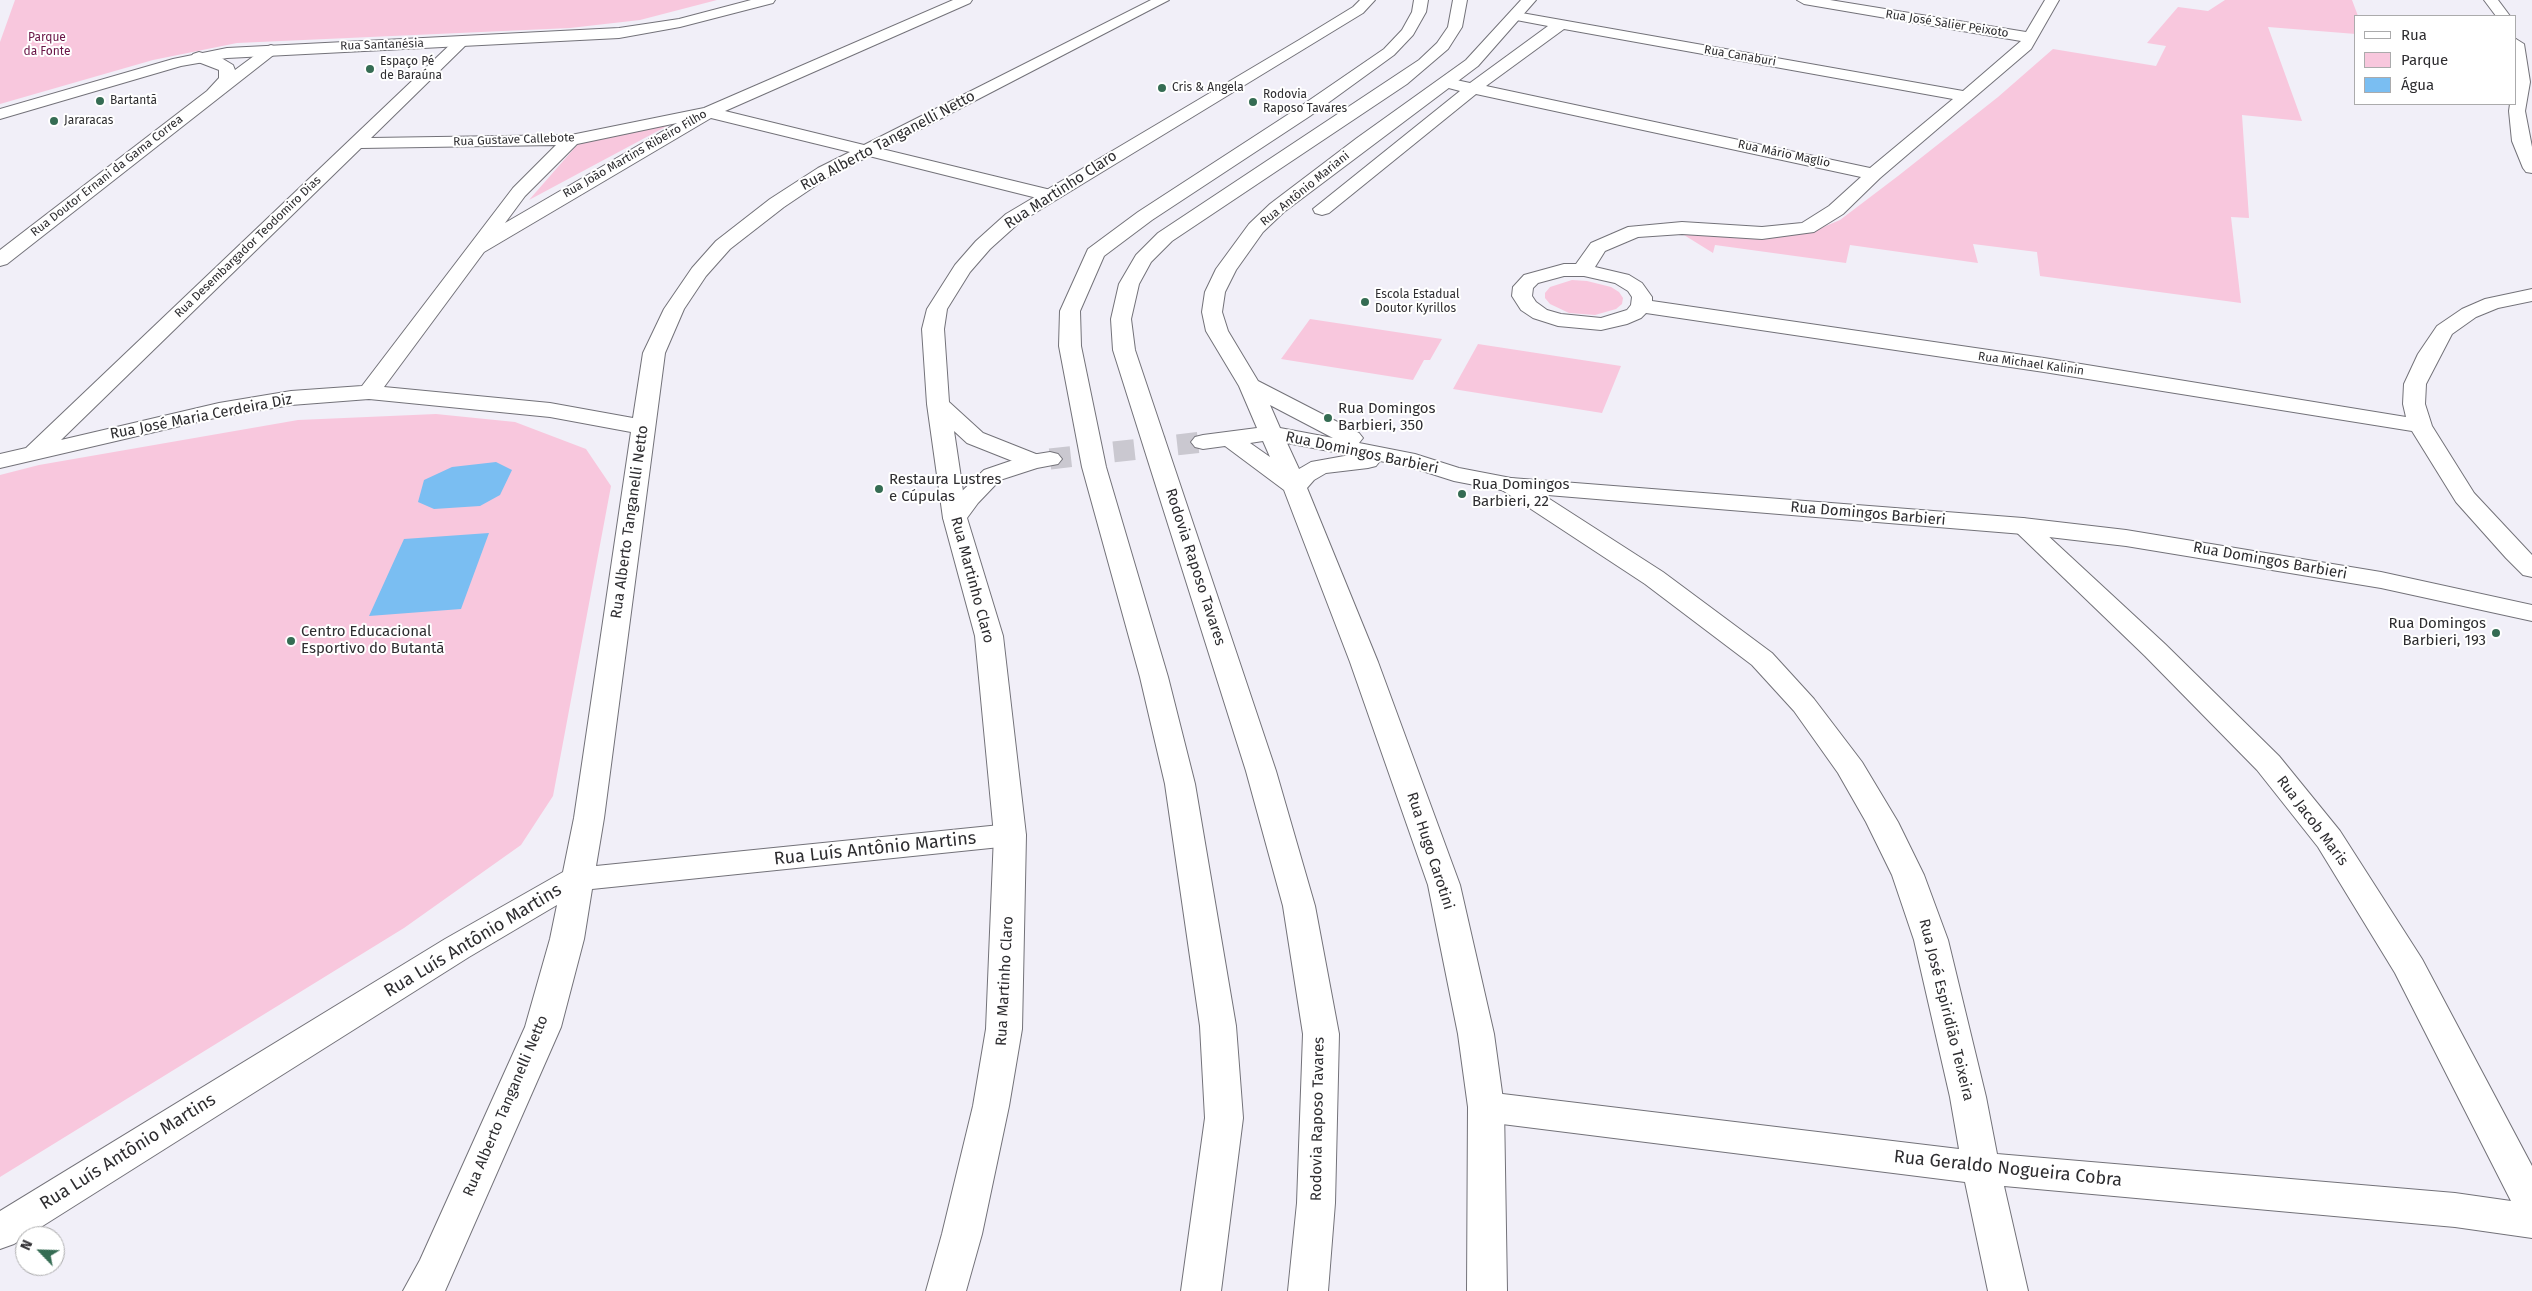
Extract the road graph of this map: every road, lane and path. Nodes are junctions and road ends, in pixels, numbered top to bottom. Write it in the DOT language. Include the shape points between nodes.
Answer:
graph roads {
  1 [pos="768,0"];
  2 [pos="965,0"];
  3 [pos="1162,0"];
  4 [pos="1368,0"];
  5 [pos="1421,0"];
  6 [pos="1460,0"];
  7 [pos="1530,0"];
  8 [pos="1804,0"];
  9 [pos="2052,0"];
  10 [pos="2491,0"];
  11 [pos="2502,15"];
  12 [pos="1516,16"];
  13 [pos="1561,24"];
  14 [pos="2032,38"];
  15 [pos="461,42"];
  16 [pos="271,50"];
  17 [pos="2517,50"];
  18 [pos="199,57"];
  19 [pos="1446,83"];
  20 [pos="1472,89"];
  21 [pos="215,92"];
  22 [pos="1964,96"];
  23 [pos="709,112"];
  24 [pos="0,114"];
  25 [pos="607,133"];
  26 [pos="571,140"];
  27 [pos="356,143"];
  28 [pos="866,150"];
  29 [pos="640,152"];
  30 [pos="2532,168"];
  31 [pos="1874,174"];
  32 [pos="519,192"];
  33 [pos="1049,195"];
  34 [pos="558,199"];
  35 [pos="1322,209"];
  36 [pos="475,250"];
  37 [pos="0,260"];
  38 [pos="1584,270"];
  39 [pos="2532,295"];
  40 [pos="1642,306"];
  41 [pos="1250,386"];
  42 [pos="369,392"];
  43 [pos="938,404"];
  44 [pos="2420,426"];
  45 [pos="643,427"];
  46 [pos="1271,433"];
  47 [pos="1229,438"];
  48 [pos="1203,442"];
  49 [pos="35,452"];
  50 [pos="0,461"];
  51 [pos="1415,462"];
  52 [pos="1511,485"];
  53 [pos="1295,487"];
  54 [pos="955,518"];
  55 [pos="2023,526"];
  56 [pos="2532,569"];
  57 [pos="2532,613"];
  58 [pos="1010,835"];
  59 [pos="576,879"];
  60 [pos="1486,1107"];
  61 [pos="1981,1168"];
  62 [pos="2532,1204"];
  63 [pos="2532,1221"];
  64 [pos="0,1232"];
  65 [pos="423,1291"];
  66 [pos="946,1291"];
  67 [pos="1201,1291"];
  68 [pos="1308,1291"];
  69 [pos="1487,1291"];
  70 [pos="2008,1291"];
  1 -- 15 [label="main road, Rua Santanésia" via="637,31"];
  2 -- 23 [label="main road, Rua João Martins Ribeiro Filho"];
  3 -- 28 [label="main road, Rua Alberto Tanganelli Netto"];
  4 -- 33 [label="main road, Rua Martinho Claro" via="1358,10"];
  5 -- 67 [label="main road" via="1420,12 1408,32 1389,52 1095,253 1070,311 1070,346 1094,467 1154,677 1180,784 1218,1026 1224,1118"];
  6 -- 68 [label="main road, Rodovia Raposo Tavares" via="1455,26 1443,46 1426,63 1166,237 1143,259 1129,284 1121,318 1124,350 1261,770 1299,906 1320,1034 1316,1202"];
  7 -- 12 [label="main road, Rua Antônio Mariani"];
  8 -- 14 [label="main road, Rua José Salier Peixoto"];
  9 -- 14 [label="main road"];
  10 -- 11 [label="main road"];
  12 -- 13 [label="main road, Rua Canaburi"];
  12 -- 19 [label="main road, Rua Antônio Mariani" via="1472,63"];
  13 -- 20 [label="main road, Rua Antônio Mariani"];
  13 -- 22 [label="main road, Rua Canaburi"];
  14 -- 22 [label="main road" via="1995,74"];
  15 -- 16 [label="main road, Rua Santanésia"];
  15 -- 27 [label="main road, Rua Desembargador Teodomiro Dias"];
  16 -- 18 [label="main road, Rua Santanésia"];
  16 -- 21 [label="main road, Rua Doutor Ernani da Gama Correa"];
  17 -- 30 [label="main road" via="2522,82 2517,111 2520,141"];
  18 -- 21 [label="main road, Rua Doutor Ernani da Gama Correa" via="227,68 227,79"];
  18 -- 24 [label="main road, Rua Santanésia"];
  19 -- 20 [label="main road, Rua Mário Maglio"];
  19 -- 41 [label="main road, Rua Antônio Mariani" via="1277,208 1256,228 1226,269 1215,292 1212,312 1228,354"];
  20 -- 31 [label="main road, Rua Mário Maglio"];
  20 -- 35 [label="main road, Rua Antônio Mariani"];
  21 -- 37 [label="main road, Rua Doutor Ernani da Gama Correa"];
  22 -- 31 [label="main road"];
  23 -- 25 [label="main road, Rua Gustave Callebote"];
  23 -- 28 [label="main road, Rua Gustave Callebote"];
  23 -- 29 [label="main road, Rua João Martins Ribeiro Filho"];
  25 -- 26 [label="main road, Rua Gustave Callebote"];
  25 -- 29 [label="main road" via="626,137 638,145"];
  26 -- 27 [label="main road, Rua Gustave Callebote"];
  26 -- 32 [label="main road"];
  27 -- 49 [label="main road, Rua Desembargador Teodomiro Dias"];
  28 -- 33 [label="main road, Rua Gustave Callebote"];
  28 -- 45 [label="main road, Rua Alberto Tanganelli Netto" via="824,172 777,203 723,244 699,272 674,309 654,353"];
  29 -- 34 [label="main road, Rua João Martins Ribeiro Filho"];
  31 -- 38 [label="main road" via="1836,210 1807,228 1762,233 1682,228 1635,231 1598,247"];
  32 -- 34 [label="main road" via="538,199"];
  32 -- 36 [label="main road"];
  33 -- 43 [label="main road, Rua Martinho Claro" via="1012,218 983,244 962,269 937,309 933,329"];
  34 -- 36 [label="main road, Rua João Martins Ribeiro Filho"];
  36 -- 42 [label="main road, Rua João Martins Ribeiro Filho"];
  38 -- 40 [label="main road" via="1622,279 1635,287 1642,296"];
  38 -- 40 [label="main road" via="1531,279 1523,287 1522,296 1528,306 1540,314 1579,324 1620,320"];
  39 -- 44 [label="main road" via="2492,303 2444,330 2428,354 2415,384 2414,404"];
  40 -- 44 [label="main road, Rua Michael Kalinin" via="2044,365"];
  41 -- 46 [label="main road, Rua Antônio Mariani"];
  41 -- 47 [label="main road" via="1245,412"];
  41 -- 51 [label="main road" via="1352,439"];
  42 -- 45 [label="main road, Rua José Maria Cerdeira Diz" via="550,410"];
  42 -- 49 [label="main road, Rua José Maria Cerdeira Diz" via="291,398 218,410"];
  43 -- 54 [label="main road, Rua Martinho Claro"];
  43 -- 54 [label="main road" via="975,438 1041,460 992,475"];
  44 -- 56 [label="main road" via="2465,497"];
  45 -- 59 [label="main road, Rua Alberto Tanganelli Netto" via="589,818"];
  46 -- 47 [label="main road, Rua Domingos Barbieri"];
  46 -- 51 [label="main road, Rua Domingos Barbieri"];
  46 -- 53 [label="main road, Rua Hugo Carotini"];
  47 -- 48 [label="main road, Rua Domingos Barbieri"];
  47 -- 53 [label="main road"];
  49 -- 50 [label="main road, Rua José Maria Cerdeira Diz"];
  51 -- 52 [label="main road, Rua Domingos Barbieri" via="1454,474"];
  51 -- 53 [label="main road" via="1319,467 1306,474"];
  52 -- 55 [label="main road, Rua Domingos Barbieri"];
  52 -- 61 [label="main road, Rua José Espiridião Teixeira" via="1654,578 1762,659 1804,705 1851,769 1908,875 1931,940 1968,1097"];
  53 -- 60 [label="main road, Rua Hugo Carotini" via="1364,662 1444,885 1476,1034"];
  54 -- 58 [label="main road, Rua Martinho Claro" via="989,636"];
  55 -- 57 [label="main road, Rua Domingos Barbieri" via="2272,560"];
  55 -- 62 [label="main road, Rua Jacob Maris" via="2155,650 2268,763 2329,839 2410,968"];
  58 -- 59 [label="main road, Rua Luís Antônio Martins"];
  58 -- 66 [label="main road, Rua Martinho Claro" via="1004,1029 991,1106"];
  59 -- 64 [label="main road, Rua Luís Antônio Martins" via="457,948"];
  59 -- 65 [label="main road, Rua Alberto Tanganelli Netto" via="567,939 542,1027"];
  60 -- 61 [label="main road, Rua Geraldo Nogueira Cobra"];
  60 -- 69 [label="main road, Rua Hugo Carotini"];
  61 -- 63 [label="main road, Rua Geraldo Nogueira Cobra" via="2455,1210"];
  61 -- 70 [label="main road, Rua José Espiridião Teixeira"];
}
